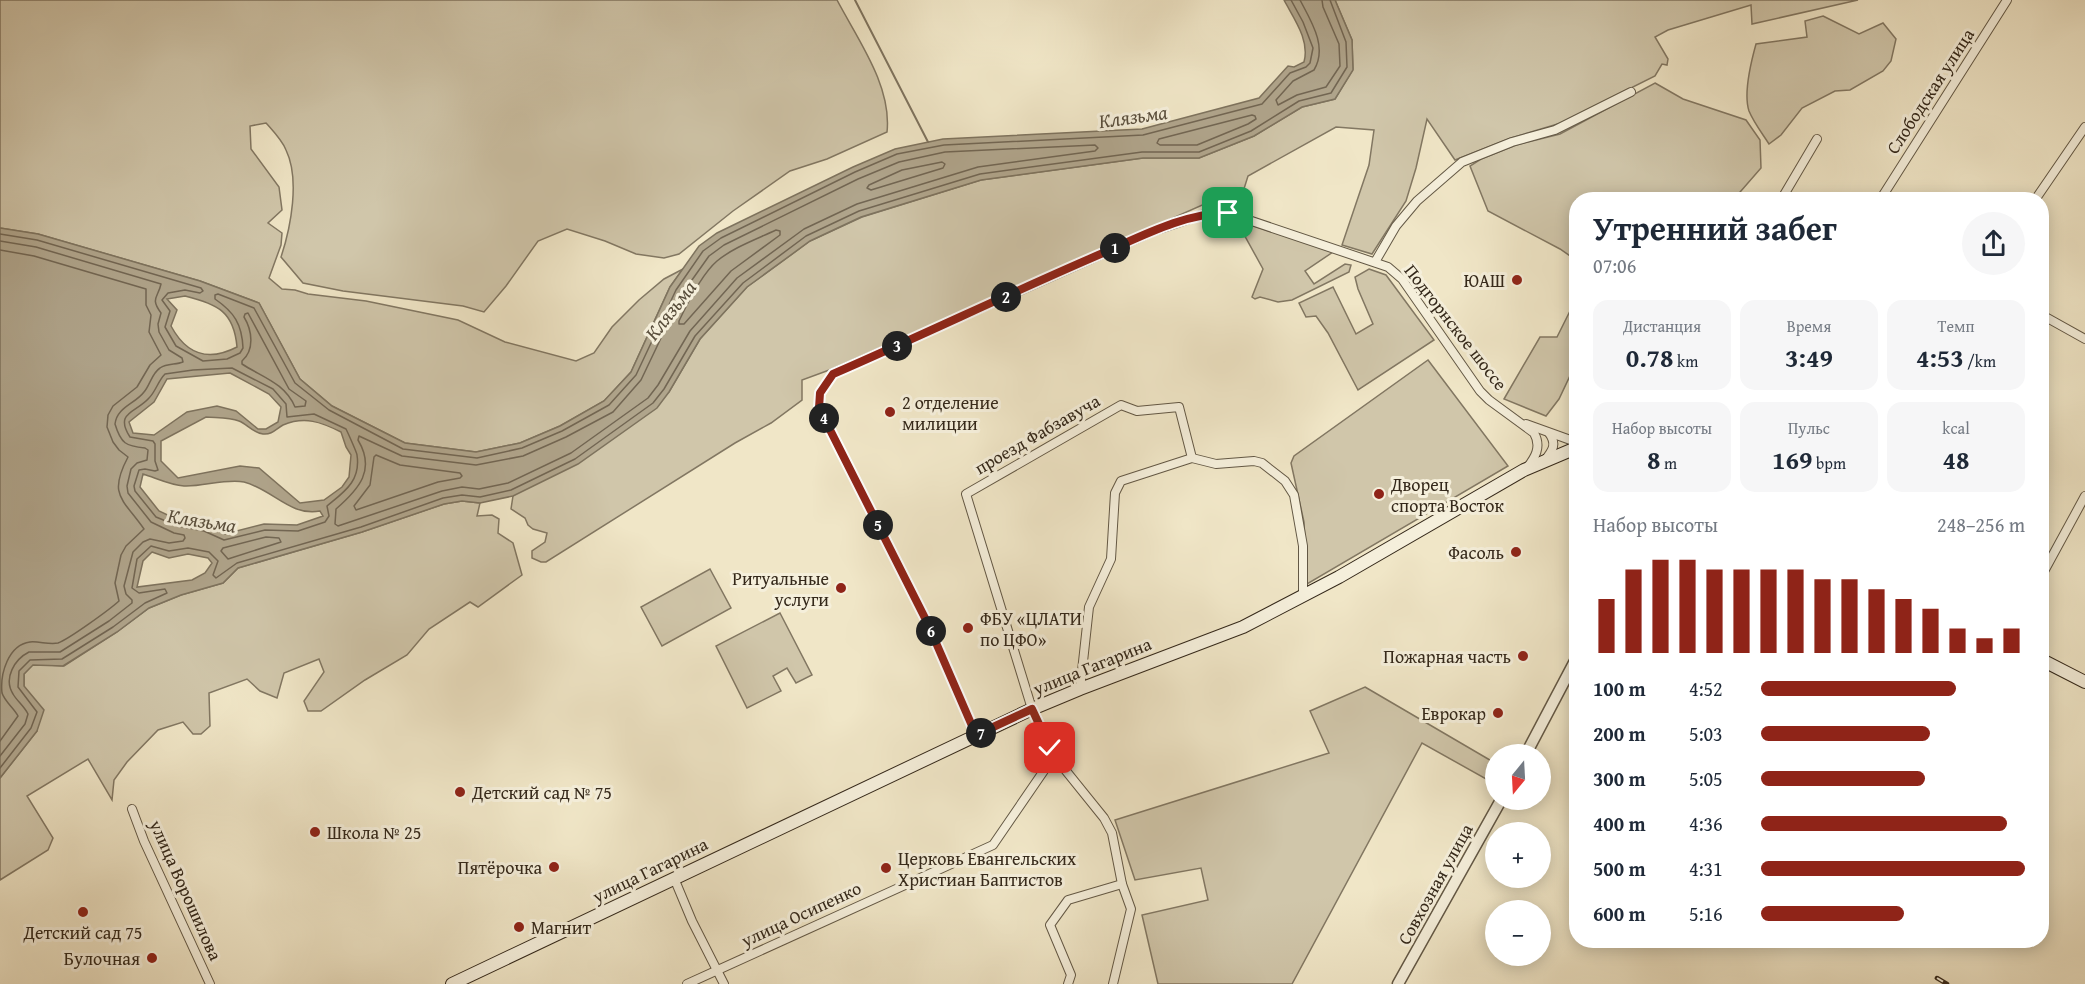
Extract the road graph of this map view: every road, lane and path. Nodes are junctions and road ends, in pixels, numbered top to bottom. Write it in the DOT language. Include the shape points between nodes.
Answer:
graph roads {
  1 [pos="2007,0"];
  2 [pos="1631,92"];
  3 [pos="2085,127"];
  4 [pos="1817,139"];
  5 [pos="1786,192"];
  6 [pos="1885,192"];
  7 [pos="2040,192"];
  8 [pos="1375,262"];
  9 [pos="2049,319"];
  10 [pos="2085,339"];
  11 [pos="1514,420"];
  12 [pos="1548,432"];
  13 [pos="1569,440"];
  14 [pos="1569,451"];
  15 [pos="1192,458"];
  16 [pos="1542,463"];
  17 [pos="1524,471"];
  18 [pos="2085,496"];
  19 [pos="2049,562"];
  20 [pos="1303,597"];
  21 [pos="2049,664"];
  22 [pos="1569,672"];
  23 [pos="2085,682"];
  24 [pos="1080,688"];
  25 [pos="1032,709"];
  26 [pos="976,735"];
  27 [pos="1531,744"];
  28 [pos="1054,756"];
  29 [pos="132,809"];
  30 [pos="1495,810"];
  31 [pos="674,878"];
  32 [pos="1122,884"];
  33 [pos="718,970"];
  34 [pos="210,984"];
  35 [pos="452,984"];
  36 [pos="687,984"];
  37 [pos="724,984"];
  38 [pos="1068,984"];
  39 [pos="1113,984"];
  40 [pos="1398,984"];
  1 -- 6 [label="street, Слободская улица"];
  2 -- 8 [label="street" via="1555,130 1462,162 1417,201 1396,226"];
  3 -- 7 [label="street"];
  4 -- 5 [label="street"];
  8 -- 11 [label="street, Подгорнское шоссе" via="1402,279 1480,391"];
  8 -- 26 [label="street, Подгорнское шоссе" via="1228,213 1207,213 1154,231 833,374 820,393 819,408 927,622"];
  9 -- 10 [label="street"];
  11 -- 12 [label="street"];
  11 -- 17 [label="street, Подгорнское шоссе" via="1539,441"];
  12 -- 13 [label="street"];
  12 -- 16 [label="street" via="1554,448"];
  14 -- 16 [label="main road, улица Гагарина"];
  15 -- 20 [label="street" via="1216,464 1254,461 1286,481 1294,495 1300,523"];
  15 -- 24 [label="street" via="1121,481 1115,493 1111,559 1089,607"];
  15 -- 25 [label="street, проезд Фабзавуча" via="1179,407 1137,411 1120,405 966,494"];
  16 -- 17 [label="main road, улица Гагарина"];
  17 -- 20 [label="main road, улица Гагарина"];
  18 -- 19 [label="street"];
  20 -- 24 [label="main road, улица Гагарина" via="1243,627"];
  21 -- 23 [label="main road"];
  22 -- 27 [label="street"];
  24 -- 25 [label="main road, улица Гагарина"];
  25 -- 26 [label="main road, улица Гагарина"];
  25 -- 28 [label="street"];
  26 -- 31 [label="main road, улица Гагарина"];
  28 -- 32 [label="street" via="1112,833"];
  28 -- 33 [label="street, улица Осипенко" via="993,845"];
  29 -- 34 [label="street, улица Ворошилова"];
  30 -- 40 [label="street, Совхозная улица"];
  31 -- 33 [label="street"];
  31 -- 35 [label="main road, улица Гагарина"];
  32 -- 38 [label="street" via="1068,900 1050,925 1071,975"];
  32 -- 39 [label="street" via="1131,909"];
  33 -- 36 [label="street, улица Осипенко"];
  33 -- 37 [label="street"];
}
